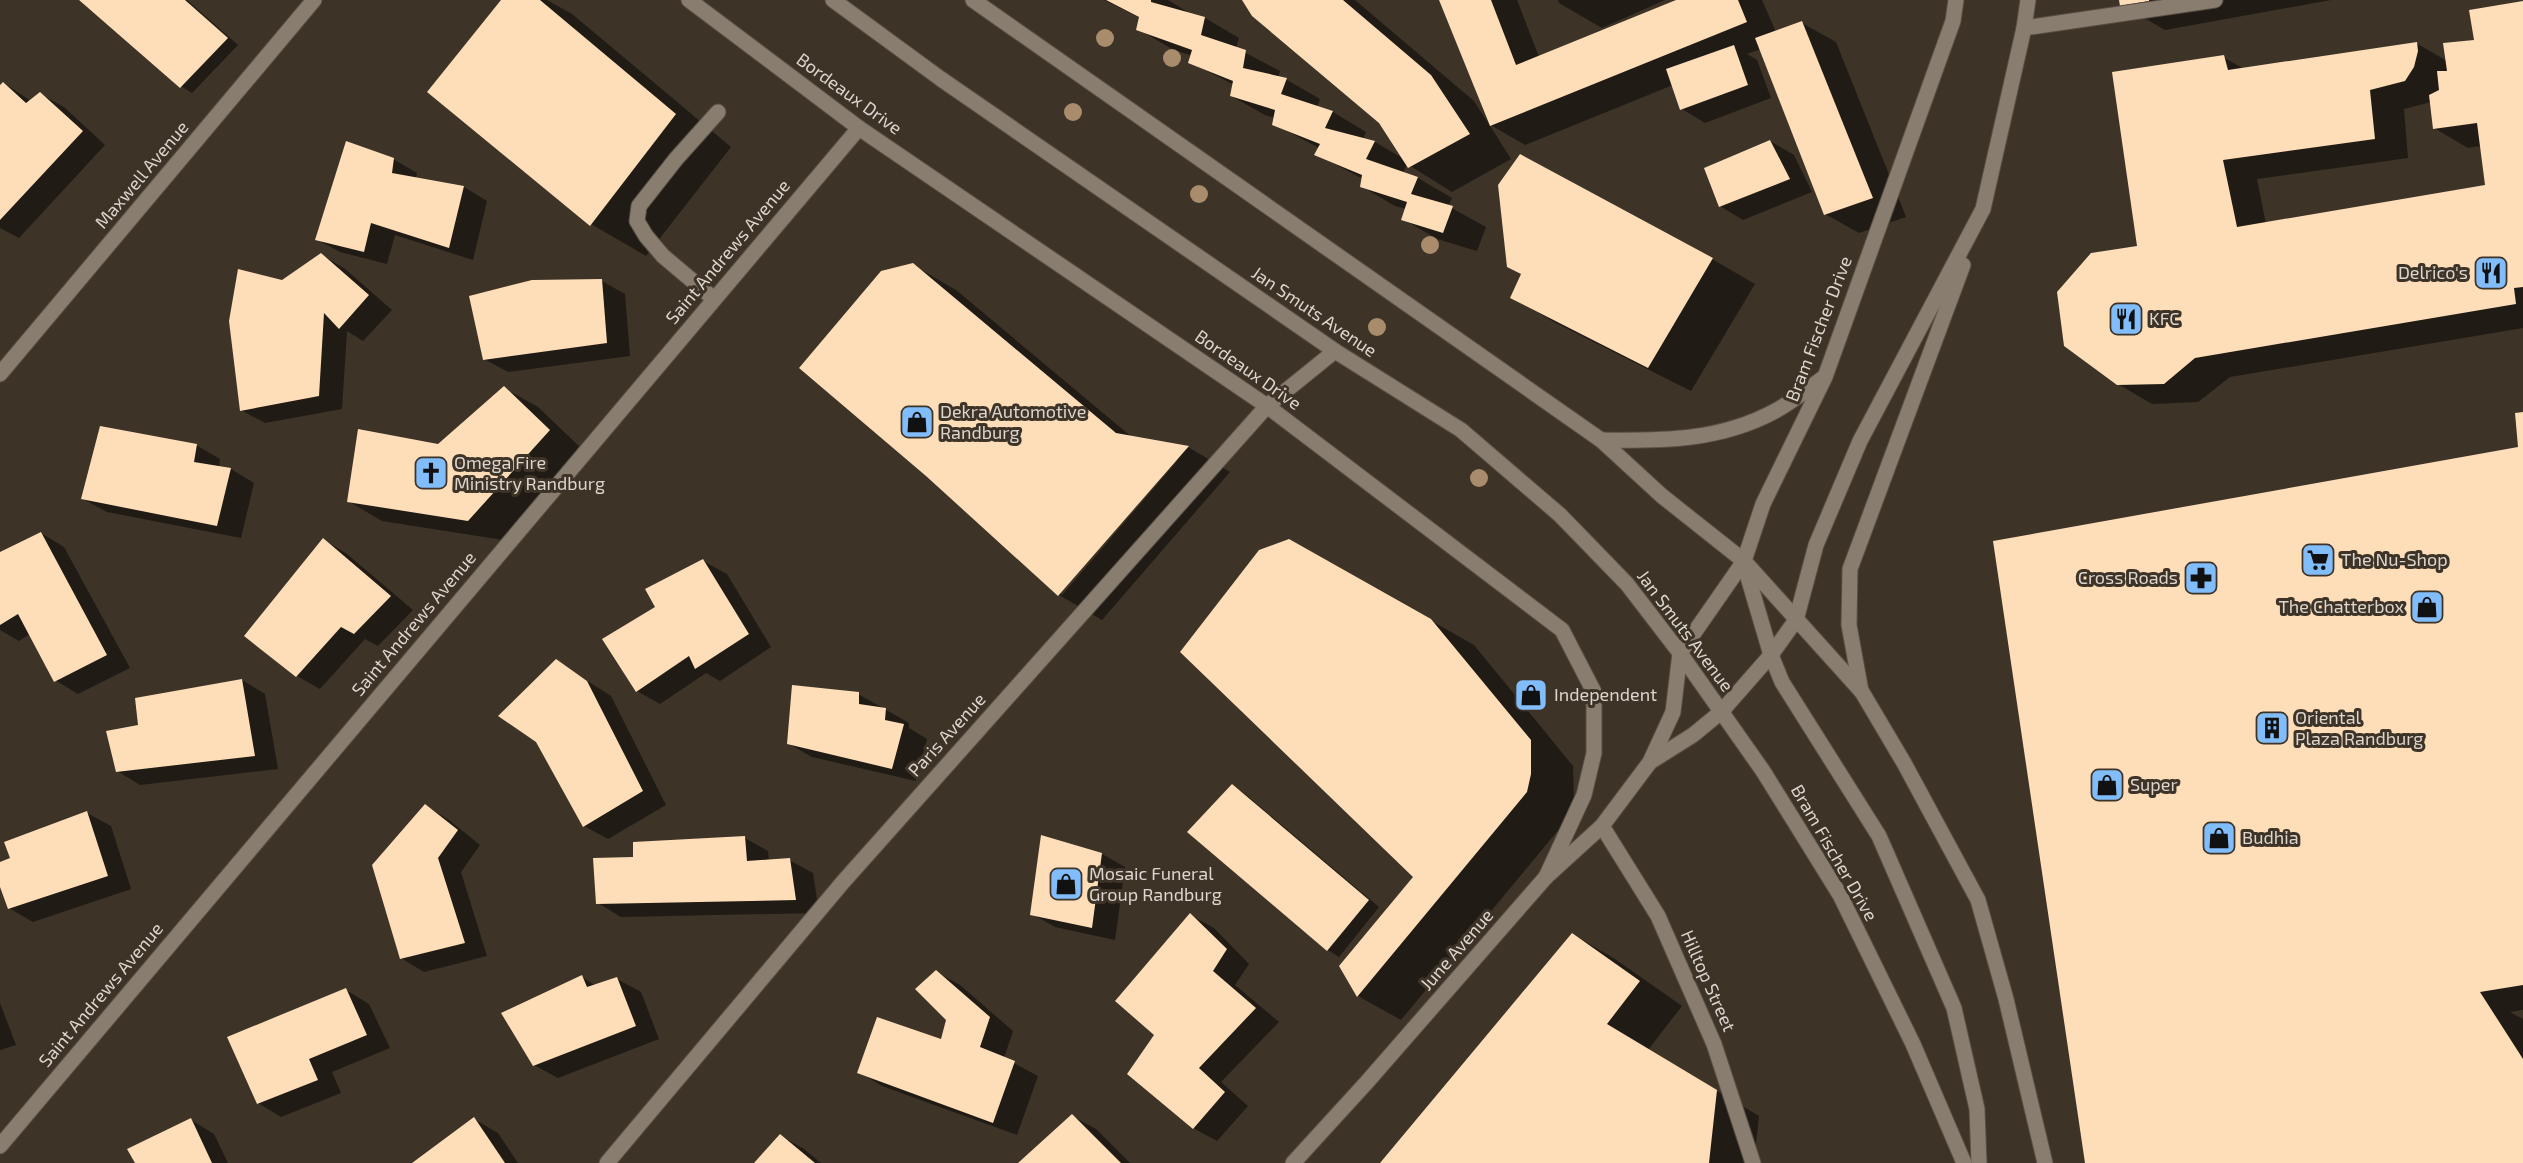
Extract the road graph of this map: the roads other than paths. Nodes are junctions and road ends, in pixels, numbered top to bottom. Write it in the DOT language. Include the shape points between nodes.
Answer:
graph roads {
  1 [pos="314,0"];
  2 [pos="689,0"];
  3 [pos="833,0"];
  4 [pos="973,0"];
  5 [pos="1956,0"];
  6 [pos="2028,0"];
  7 [pos="2215,0"];
  8 [pos="2024,28"];
  9 [pos="718,112"];
  10 [pos="859,128"];
  11 [pos="1983,209"];
  12 [pos="714,299"];
  13 [pos="1335,351"];
  14 [pos="0,374"];
  15 [pos="1825,377"];
  16 [pos="1267,406"];
  17 [pos="1601,440"];
  18 [pos="1744,561"];
  19 [pos="1796,620"];
  20 [pos="1680,654"];
  21 [pos="1771,655"];
  22 [pos="1862,692"];
  23 [pos="1721,712"];
  24 [pos="1650,762"];
  25 [pos="1602,826"];
  26 [pos="1546,877"];
  27 [pos="0,1146"];
  28 [pos="607,1163"];
  29 [pos="1293,1163"];
  30 [pos="1753,1163"];
  31 [pos="1964,1163"];
  32 [pos="1979,1163"];
  33 [pos="2045,1163"];
  1 -- 14 [label="main road, Maxwell Avenue"];
  2 -- 10 [label="main road, Bordeaux Drive"];
  3 -- 13 [label="main road, Jan Smuts Avenue"];
  4 -- 17 [label="main road"];
  5 -- 15 [label="main road, Bram Fischer Drive" via="1953,21"];
  6 -- 8 [label="main road"];
  7 -- 8 [label="main road"];
  8 -- 11 [label="main road"];
  9 -- 12 [label="main road" via="639,206 638,220 645,236 663,256"];
  10 -- 12 [label="main road, Saint Andrews Avenue"];
  10 -- 16 [label="main road, Bordeaux Drive"];
  11 -- 19 [label="main road" via="1860,441 1816,545"];
  11 -- 22 [label="main road" via="1850,569 1849,625"];
  12 -- 27 [label="main road, Saint Andrews Avenue"];
  13 -- 16 [label="main road, Paris Avenue"];
  13 -- 20 [label="main road, Jan Smuts Avenue" via="1461,429 1560,515 1628,584"];
  15 -- 17 [label="main road" via="1778,410 1713,435 1671,441"];
  15 -- 18 [label="main road, Bram Fischer Drive" via="1763,504"];
  16 -- 26 [label="main road, Bordeaux Drive" via="1562,630 1594,692 1594,753 1584,795"];
  16 -- 28 [label="main road, Paris Avenue" via="843,882"];
  17 -- 18 [label="main road" via="1662,496"];
  18 -- 19 [label="main road"];
  18 -- 20 [label="main road, Bram Fischer Drive"];
  18 -- 21 [label="main road"];
  19 -- 21 [label="main road"];
  19 -- 22 [label="main road"];
  20 -- 23 [label="main road, Jan Smuts Avenue"];
  20 -- 24 [label="main road, June Avenue" via="1673,712"];
  21 -- 23 [label="main road"];
  21 -- 32 [label="main road" via="1782,682 1879,836 1954,1008 1977,1109"];
  22 -- 33 [label="main road" via="1978,900"];
  23 -- 24 [label="main road, June Avenue"];
  23 -- 31 [label="main road, Bram Fischer Drive" via="1763,771 1840,895 1913,1044"];
  24 -- 25 [label="main road, June Avenue"];
  25 -- 26 [label="main road, June Avenue"];
  25 -- 30 [label="main road, Hilltop Street" via="1658,916 1714,1044"];
  26 -- 29 [label="main road, June Avenue"];
}
